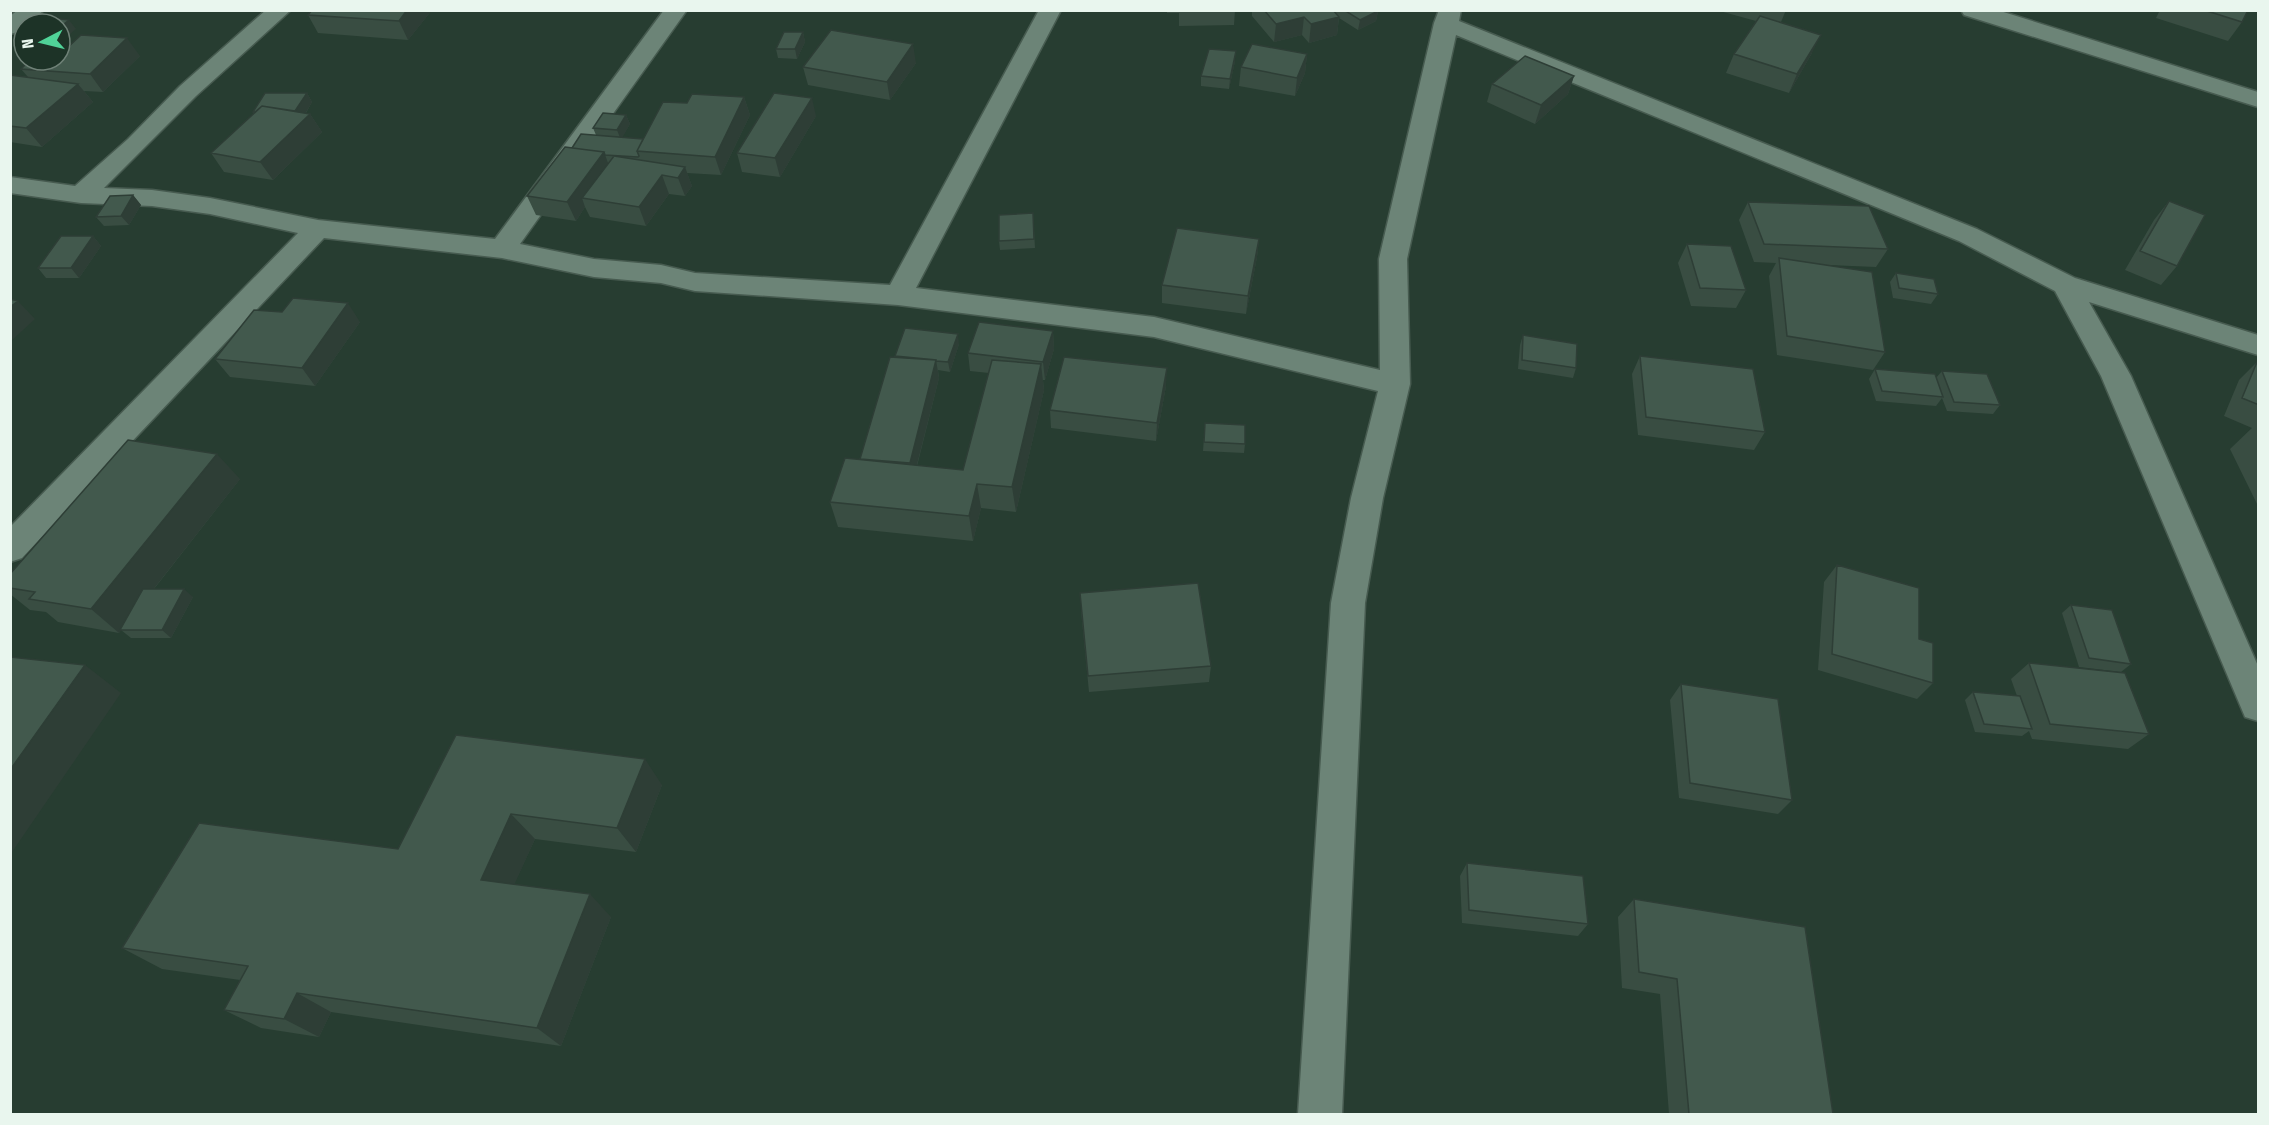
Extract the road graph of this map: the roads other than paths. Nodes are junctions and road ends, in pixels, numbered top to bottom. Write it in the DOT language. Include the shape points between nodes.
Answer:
graph roads {
  1 [pos="33,10"];
  2 [pos="280,10"];
  3 [pos="676,10"];
  4 [pos="1050,10"];
  5 [pos="1972,10"];
  6 [pos="1448,17"];
  7 [pos="10,27"];
  8 [pos="2259,100"];
  9 [pos="10,185"];
  10 [pos="81,195"];
  11 [pos="318,229"];
  12 [pos="501,249"];
  13 [pos="2065,285"];
  14 [pos="898,295"];
  15 [pos="2259,345"];
  16 [pos="1395,384"];
  17 [pos="10,549"];
  18 [pos="2259,706"];
  19 [pos="1320,1114"];
  1 -- 7 [label="street"];
  2 -- 10 [label="street" via="188,91"];
  3 -- 12 [label="street"];
  4 -- 14 [label="street"];
  5 -- 8 [label="street"];
  6 -- 13 [label="street" via="1968,235"];
  6 -- 16 [label="street" via="1393,259"];
  9 -- 10 [label="street"];
  10 -- 11 [label="street" via="152,198 210,206"];
  11 -- 12 [label="street"];
  11 -- 17 [label="street"];
  12 -- 14 [label="street" via="594,268 661,274 695,282"];
  13 -- 15 [label="street"];
  13 -- 18 [label="street" via="2116,376"];
  14 -- 16 [label="street" via="1154,327"];
  16 -- 19 [label="street" via="1367,498 1348,603"];
}
